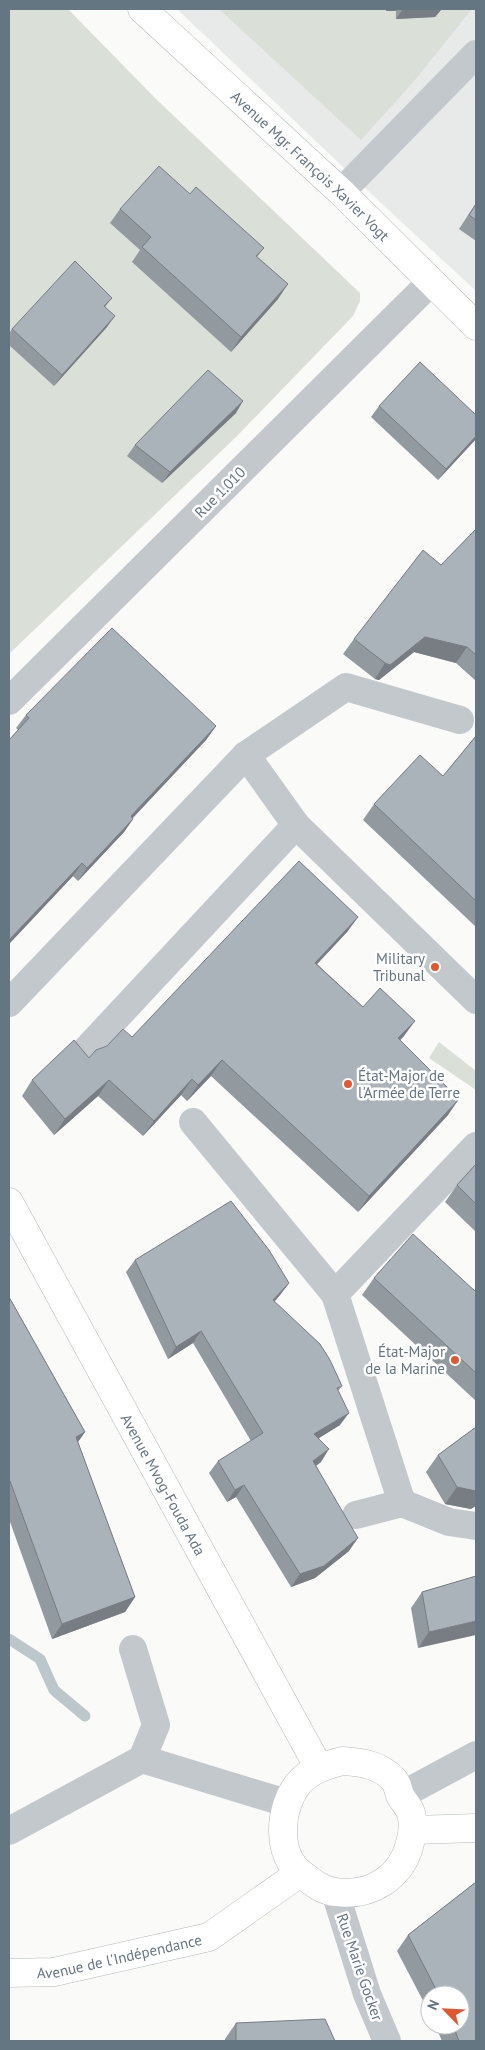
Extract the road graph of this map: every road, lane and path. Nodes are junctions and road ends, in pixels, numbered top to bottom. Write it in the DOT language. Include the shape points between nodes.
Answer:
graph roads {
  1 [pos="142,9"];
  2 [pos="476,54"];
  3 [pos="341,192"];
  4 [pos="431,282"];
  5 [pos="476,326"];
  6 [pos="9,701"];
  7 [pos="460,720"];
  8 [pos="246,755"];
  9 [pos="296,825"];
  10 [pos="476,1000"];
  11 [pos="9,1003"];
  12 [pos="85,1051"];
  13 [pos="193,1122"];
  14 [pos="476,1146"];
  15 [pos="9,1202"];
  16 [pos="335,1294"];
  17 [pos="402,1503"];
  18 [pos="356,1515"];
  19 [pos="476,1526"];
  20 [pos="133,1649"];
  21 [pos="476,1755"];
  22 [pos="142,1759"];
  23 [pos="319,1768"];
  24 [pos="400,1796"];
  25 [pos="286,1803"];
  26 [pos="476,1828"];
  27 [pos="414,1830"];
  28 [pos="9,1831"];
  29 [pos="300,1873"];
  30 [pos="334,1892"];
  31 [pos="9,1973"];
  32 [pos="387,2041"];
  1 -- 3 [label="main road, Avenue Mgr. François Xavier Vogt"];
  2 -- 3 [label="street"];
  3 -- 4 [label="main road, Avenue Mgr. François Xavier Vogt"];
  4 -- 5 [label="main road, Avenue Mgr. François Xavier Vogt"];
  4 -- 6 [label="street, Rue 1.010"];
  7 -- 8 [label="street" via="346,687"];
  8 -- 9 [label="street"];
  8 -- 11 [label="street"];
  9 -- 10 [label="street"];
  9 -- 12 [label="street"];
  13 -- 16 [label="street"];
  14 -- 16 [label="street"];
  15 -- 23 [label="main road, Avenue Mvog-Fouda Ada"];
  16 -- 17 [label="street"];
  17 -- 18 [label="street"];
  17 -- 19 [label="street" via="449,1522"];
  20 -- 22 [label="street" via="156,1725"];
  21 -- 24 [label="street"];
  22 -- 25 [label="street"];
  22 -- 28 [label="street"];
  23 -- 24 [label="main road" via="342,1761 361,1762 378,1768 395,1780"];
  23 -- 25 [label="main road" via="299,1782"];
  24 -- 27 [label="main road" via="411,1812"];
  25 -- 29 [label="main road" via="282,1833 288,1855"];
  26 -- 27 [label="main road"];
  27 -- 30 [label="main road" via="407,1856 398,1871 384,1882 369,1890"];
  29 -- 30 [label="main road" via="318,1886"];
  29 -- 31 [label="main road, Avenue de l'Indépendance" via="209,1937 54,1972"];
  30 -- 32 [label="street, Rue Marie Gocker" via="367,1994"];
}
